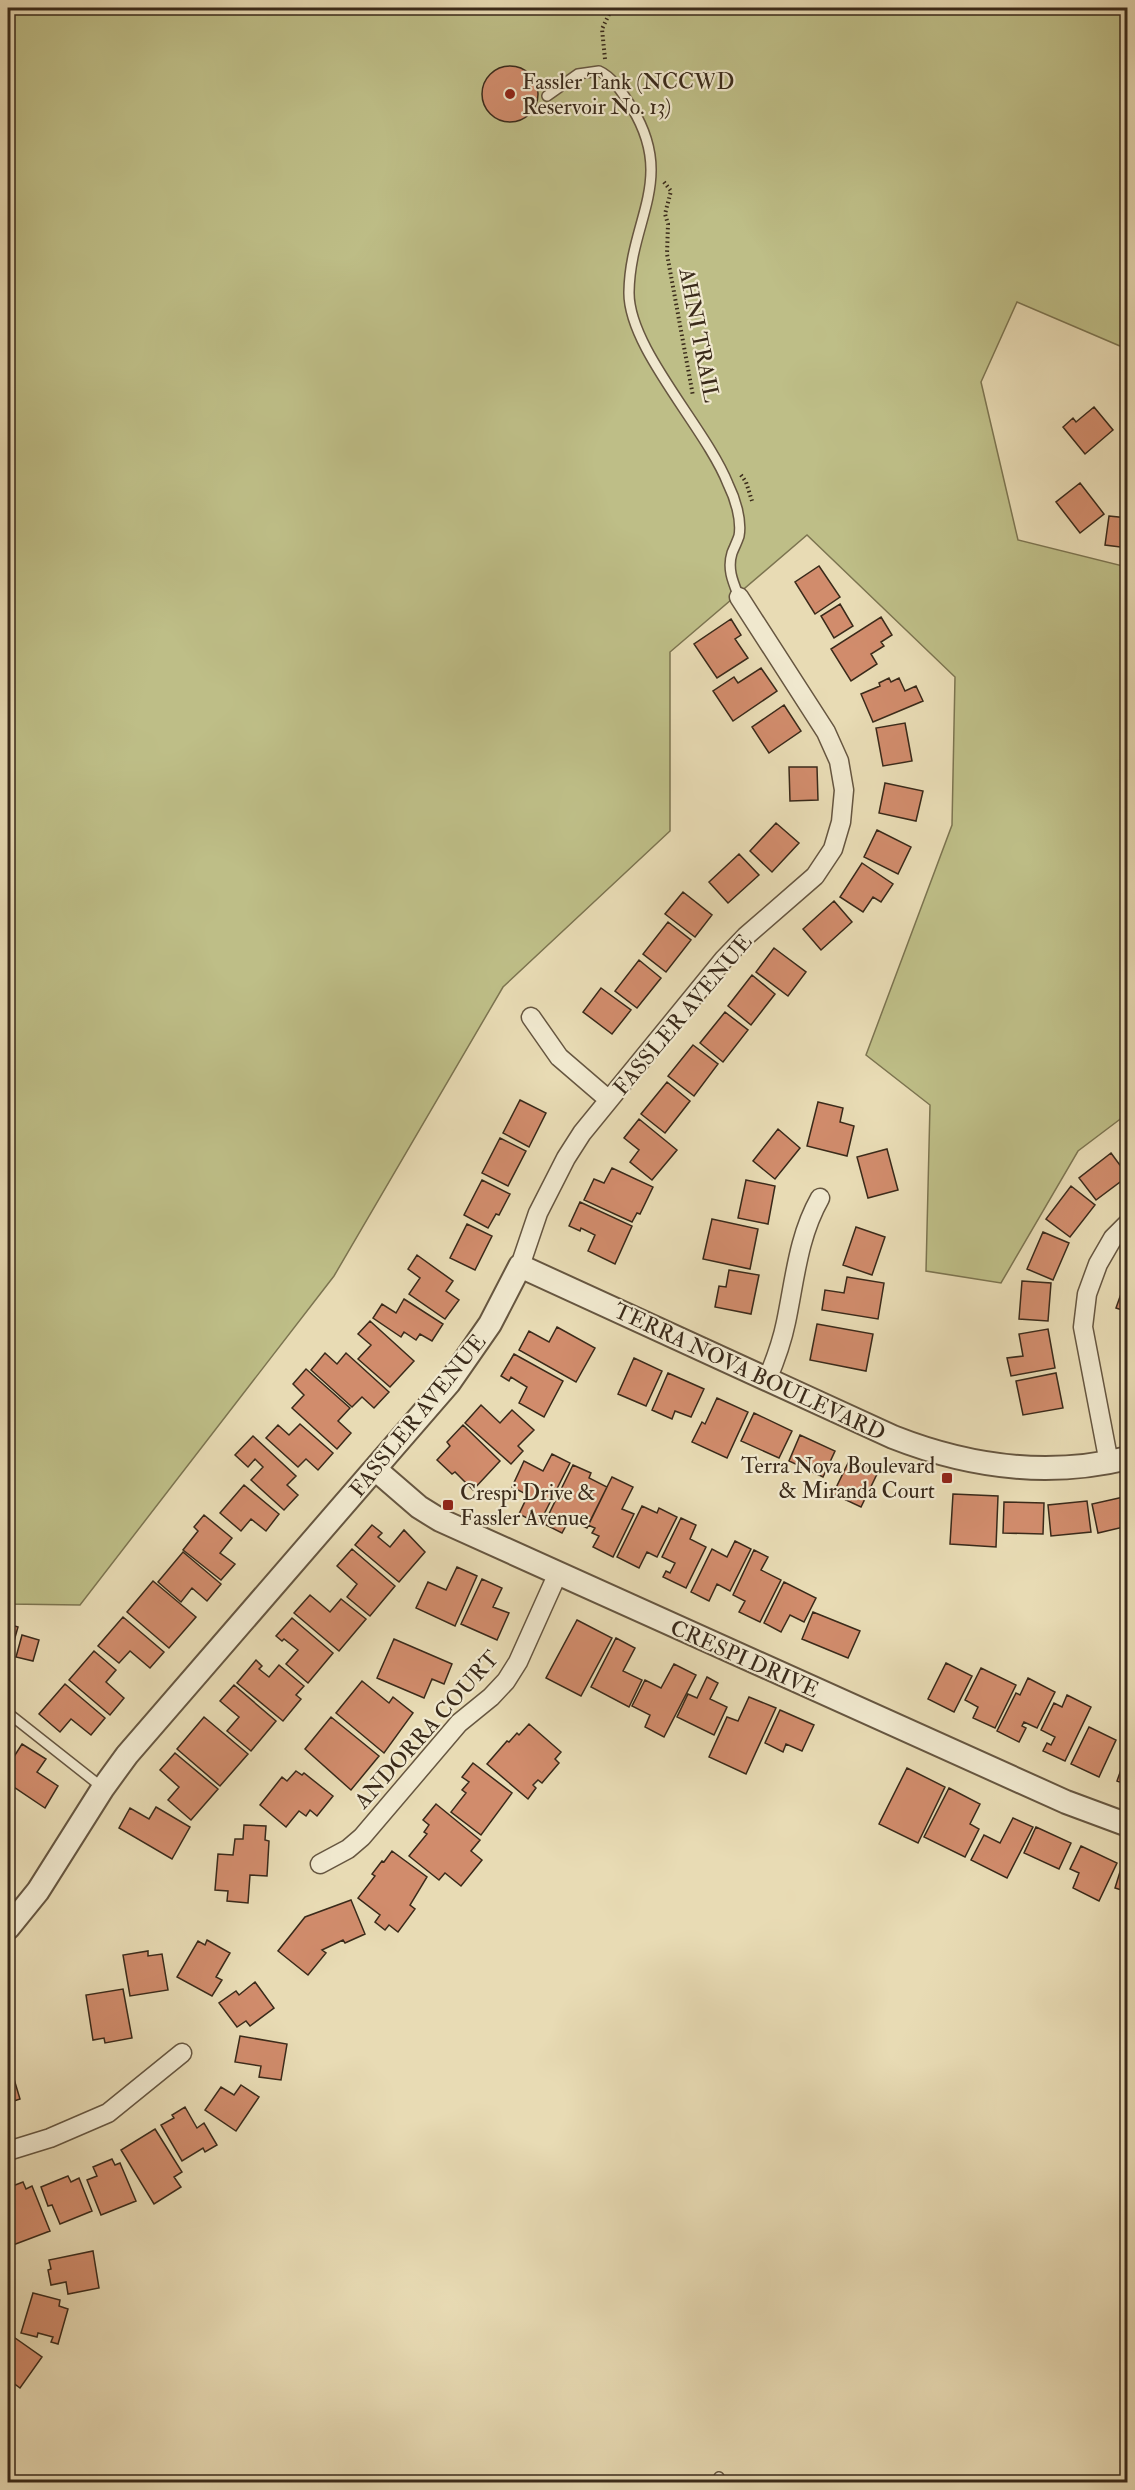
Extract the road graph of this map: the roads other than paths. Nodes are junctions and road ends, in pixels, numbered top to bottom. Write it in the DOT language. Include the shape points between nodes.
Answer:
graph roads {
  1 [pos="547,96"];
  2 [pos="739,597"];
  3 [pos="531,1017"];
  4 [pos="609,1100"];
  5 [pos="820,1198"];
  6 [pos="1128,1223"];
  7 [pos="520,1266"];
  8 [pos="767,1380"];
  9 [pos="1118,1460"];
  10 [pos="375,1469"];
  11 [pos="558,1573"];
  12 [pos="8,1713"];
  13 [pos="103,1788"];
  14 [pos="1128,1826"];
  15 [pos="320,1864"];
  16 [pos="8,1928"];
  17 [pos="182,2053"];
  18 [pos="8,2151"];
  1 -- 2 [label="lane, FASSLER AVENUE" via="566,81 585,72 599,71 628,101 642,126 652,166 649,200 632,267 631,311 647,348 722,468 735,503 739,535 729,564"];
  2 -- 4 [label="street, FASSLER AVENUE" via="826,732 839,761 844,790 842,822 833,849 815,876 724,959"];
  3 -- 4 [label="street" via="559,1057"];
  4 -- 7 [label="street, FASSLER AVENUE" via="582,1133 550,1185"];
  5 -- 8 [label="street" via="800,1247 786,1324"];
  6 -- 9 [label="street" via="1098,1263 1083,1327"];
  7 -- 8 [label="street, TERRA NOVA BOULEVARD"];
  7 -- 10 [label="street, FASSLER AVENUE" via="472,1353"];
  8 -- 9 [label="street, TERRA NOVA BOULEVARD" via="893,1437 968,1461 1037,1468"];
  10 -- 11 [label="street, CRESPI DRIVE" via="419,1507 441,1520"];
  10 -- 13 [label="street, FASSLER AVENUE" via="127,1755"];
  11 -- 14 [label="street, CRESPI DRIVE" via="1066,1802"];
  11 -- 15 [label="street, ANDORRA COURT" via="506,1681 459,1723 362,1837"];
  12 -- 13 [label="lane"];
  13 -- 16 [label="street, FASSLER AVENUE" via="38,1891"];
  17 -- 18 [label="street" via="108,2113"];
}
